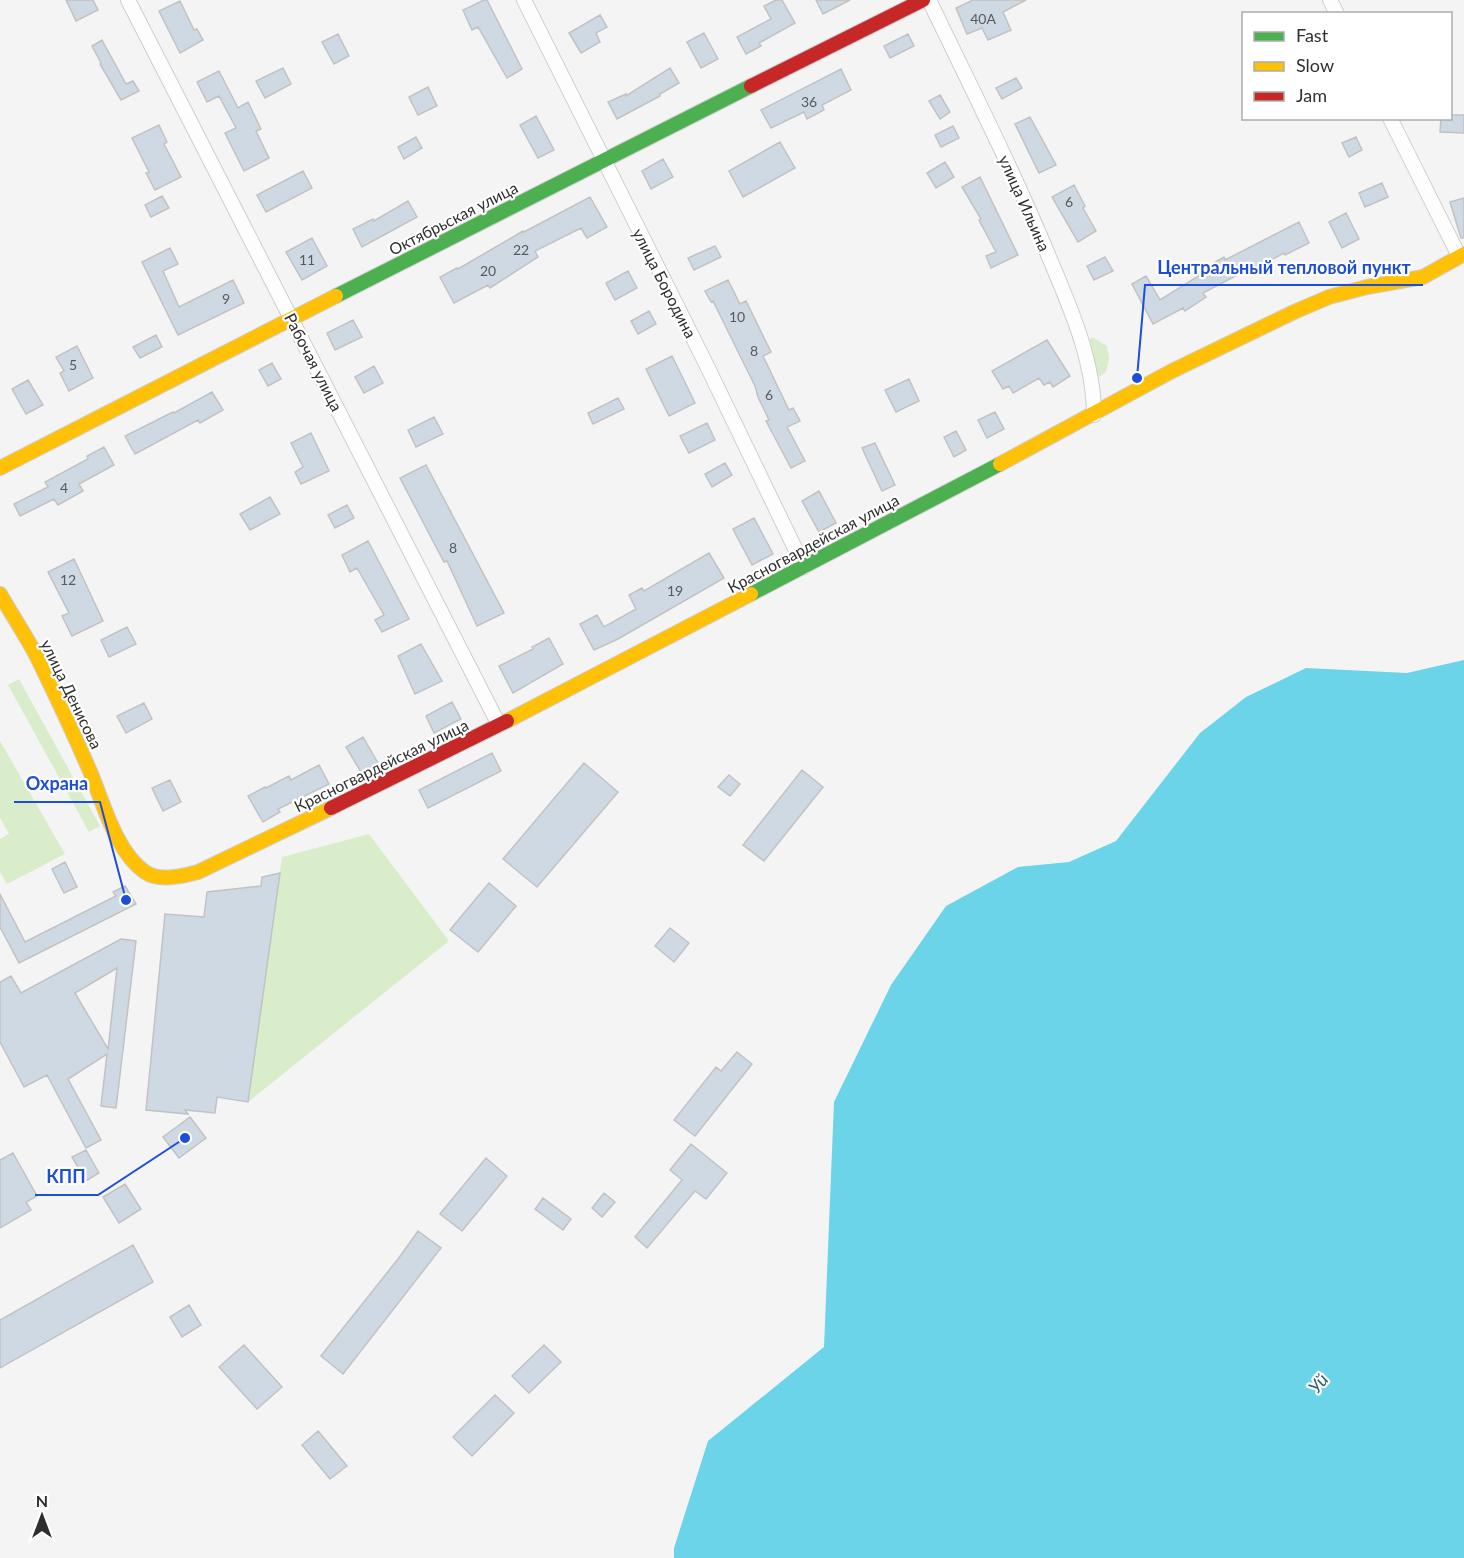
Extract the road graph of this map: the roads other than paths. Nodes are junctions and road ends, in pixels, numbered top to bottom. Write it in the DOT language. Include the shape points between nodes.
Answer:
graph roads {
  1 [pos="128,0"];
  2 [pos="524,0"];
  3 [pos="923,0"];
  4 [pos="929,0"];
  5 [pos="1391,120"];
  6 [pos="603,159"];
  7 [pos="1462,255"];
  8 [pos="292,320"];
  9 [pos="1094,414"];
  10 [pos="0,468"];
  11 [pos="804,567"];
  12 [pos="0,594"];
  13 [pos="499,725"];
  14 [pos="180,877"];
  1 -- 8 [label="street, Рабочая улица"];
  2 -- 6 [label="street, улица Бородина"];
  3 -- 6 [label="street, Октябрьская улица"];
  4 -- 9 [label="street, улица Ильина" via="1024,197 1076,323 1094,392"];
  5 -- 7 [label="street"];
  6 -- 8 [label="street, Октябрьская улица"];
  6 -- 11 [label="street, улица Бородина"];
  7 -- 9 [label="street, Красногвардейская улица" via="1423,277 1367,287 1302,308"];
  8 -- 10 [label="street, Октябрьская улица"];
  8 -- 13 [label="street, Рабочая улица"];
  9 -- 11 [label="street, Красногвардейская улица"];
  11 -- 13 [label="street, Красногвардейская улица"];
  12 -- 14 [label="street, улица Денисова" via="36,656 121,846 147,874"];
  13 -- 14 [label="street, Красногвардейская улица" via="247,850"];
}
